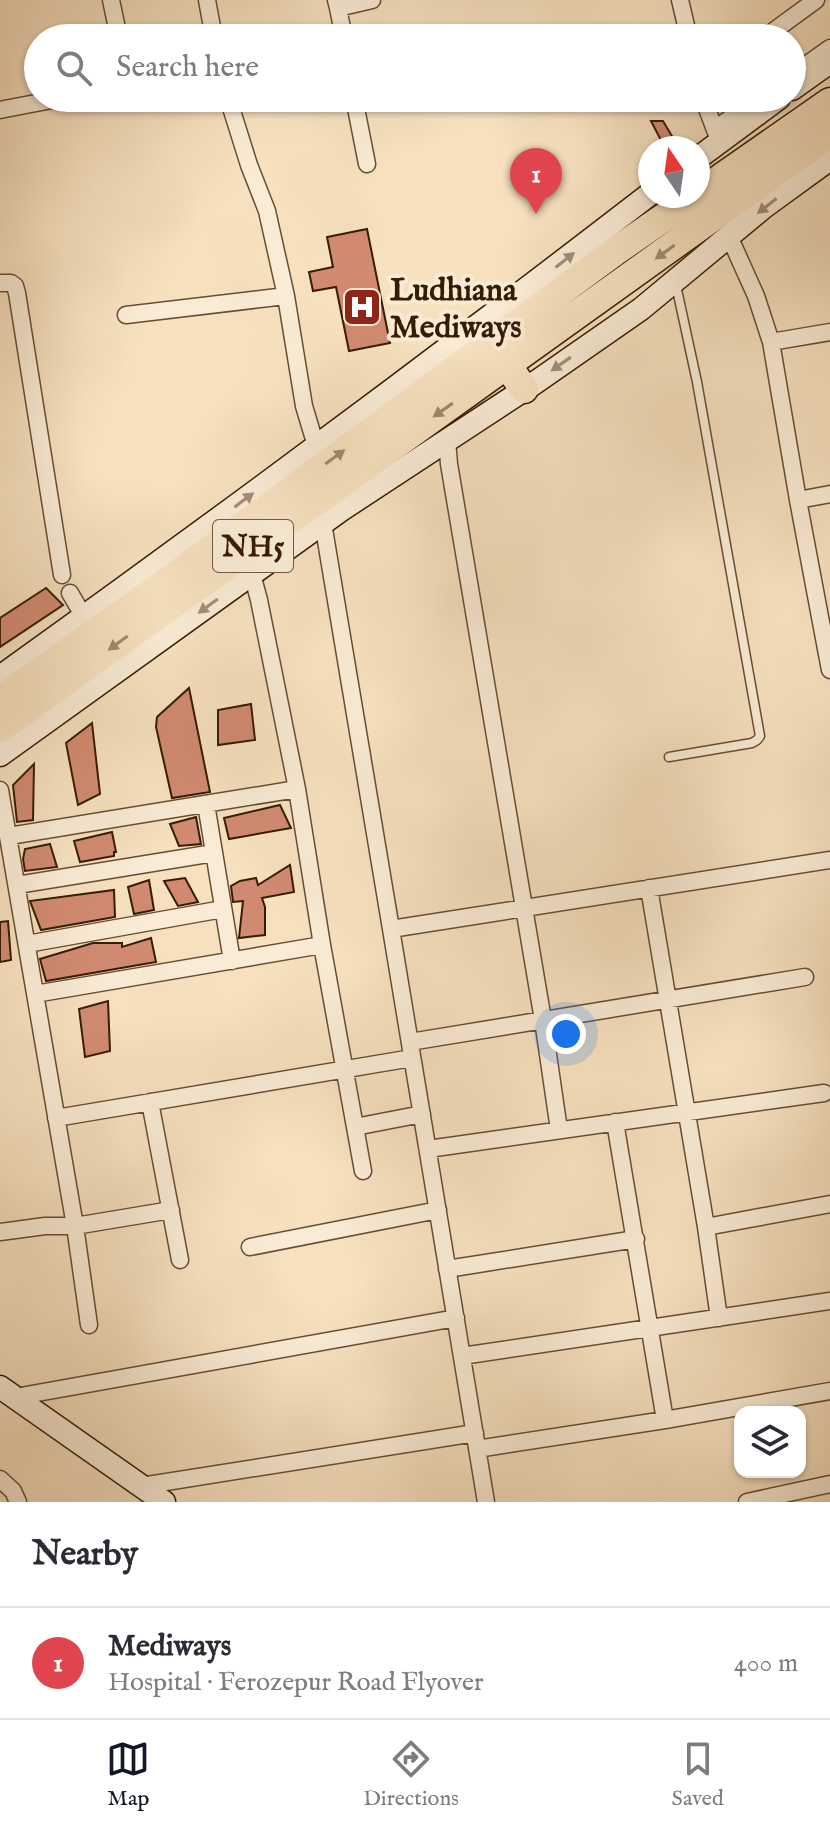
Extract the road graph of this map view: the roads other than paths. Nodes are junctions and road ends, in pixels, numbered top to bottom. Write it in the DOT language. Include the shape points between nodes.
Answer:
graph roads {
  1 [pos="111,0"];
  2 [pos="207,0"];
  3 [pos="372,0"];
  4 [pos="680,0"];
  5 [pos="816,0"];
  6 [pos="337,4"];
  7 [pos="116,24"];
  8 [pos="211,24"];
  9 [pos="341,24"];
  10 [pos="686,24"];
  11 [pos="783,24"];
  12 [pos="830,48"];
  13 [pos="830,62"];
  14 [pos="806,65"];
  15 [pos="806,79"];
  16 [pos="24,105"];
  17 [pos="0,110"];
  18 [pos="232,112"];
  19 [pos="357,112"];
  20 [pos="708,112"];
  21 [pos="743,112"];
  22 [pos="756,112"];
  23 [pos="824,131"];
  24 [pos="717,135"];
  25 [pos="710,143"];
  26 [pos="367,164"];
  27 [pos="710,188"];
  28 [pos="638,205"];
  29 [pos="677,208"];
  30 [pos="729,236"];
  31 [pos="675,281"];
  32 [pos="0,283"];
  33 [pos="286,296"];
  34 [pos="126,315"];
  35 [pos="830,332"];
  36 [pos="771,342"];
  37 [pos="491,345"];
  38 [pos="524,389"];
  39 [pos="447,440"];
  40 [pos="316,446"];
  41 [pos="830,494"];
  42 [pos="798,500"];
  43 [pos="323,523"];
  44 [pos="252,574"];
  45 [pos="62,575"];
  46 [pos="70,593"];
  47 [pos="84,617"];
  48 [pos="827,642"];
  49 [pos="830,670"];
  50 [pos="0,677"];
  51 [pos="0,700"];
  52 [pos="0,728"];
  53 [pos="0,755"];
  54 [pos="669,757"];
  55 [pos="297,789"];
  56 [pos="0,790"];
  57 [pos="206,804"];
  58 [pos="9,836"];
  59 [pos="214,853"];
  60 [pos="830,860"];
  61 [pos="17,885"];
  62 [pos="649,888"];
  63 [pos="223,909"];
  64 [pos="524,909"];
  65 [pos="391,929"];
  66 [pos="27,944"];
  67 [pos="322,945"];
  68 [pos="232,961"];
  69 [pos="805,977"];
  70 [pos="35,994"];
  71 [pos="668,999"];
  72 [pos="543,1020"];
  73 [pos="411,1050"];
  74 [pos="345,1069"];
  75 [pos="824,1093"];
  76 [pos="150,1102"];
  77 [pos="686,1112"];
  78 [pos="422,1114"];
  79 [pos="56,1118"];
  80 [pos="615,1122"];
  81 [pos="355,1127"];
  82 [pos="559,1130"];
  83 [pos="428,1149"];
  84 [pos="363,1171"];
  85 [pos="830,1204"];
  86 [pos="171,1210"];
  87 [pos="438,1210"];
  88 [pos="75,1226"];
  89 [pos="706,1227"];
  90 [pos="0,1232"];
  91 [pos="636,1239"];
  92 [pos="250,1247"];
  93 [pos="180,1260"];
  94 [pos="447,1269"];
  95 [pos="830,1301"];
  96 [pos="456,1318"];
  97 [pos="719,1318"];
  98 [pos="89,1325"];
  99 [pos="651,1327"];
  100 [pos="462,1356"];
  101 [pos="830,1391"];
  102 [pos="7,1392"];
  103 [pos="665,1420"];
  104 [pos="476,1441"];
  105 [pos="0,1479"];
  106 [pos="830,1484"];
  107 [pos="141,1486"];
  108 [pos="18,1502"];
  109 [pos="164,1502"];
  110 [pos="486,1502"];
  111 [pos="747,1502"];
  1 -- 7 [label="street"];
  2 -- 8 [label="street"];
  3 -- 6 [label="street"];
  4 -- 10 [label="street"];
  5 -- 11 [label="street"];
  6 -- 9 [label="street"];
  12 -- 14 [label="street"];
  13 -- 15 [label="main road"];
  16 -- 17 [label="street"];
  18 -- 33 [label="street" via="267,211"];
  19 -- 26 [label="street"];
  20 -- 24 [label="street"];
  21 -- 24 [label="street"];
  22 -- 24 [label="main road"];
  23 -- 27 [label="highway, NH5"];
  23 -- 30 [label="main road, one-way" via="764,207"];
  23 -- 37 [label="highway, NH5, one-way"];
  24 -- 25 [label="main road"];
  37 -- 28 [label="main road, one-way"];
  29 -- 37 [label="highway, NH5"];
  30 -- 31 [label="main road"];
  30 -- 36 [label="street"];
  31 -- 38 [label="main road, one-way"];
  31 -- 54 [label="lane" via="760,736 752,743"];
  32 -- 45 [label="street" via="11,283 17,293"];
  33 -- 34 [label="street"];
  33 -- 40 [label="street"];
  35 -- 36 [label="street"];
  36 -- 42 [label="street"];
  37 -- 38 [label="highway"];
  37 -- 40 [label="main road"];
  51 -- 37 [label="highway, NH5, one-way"];
  37 -- 52 [label="highway, NH5, one-way"];
  38 -- 39 [label="main road"];
  39 -- 43 [label="main road"];
  39 -- 64 [label="street"];
  47 -- 40 [label="main road, one-way"];
  41 -- 42 [label="street"];
  42 -- 48 [label="street"];
  43 -- 44 [label="main road"];
  43 -- 65 [label="street"];
  44 -- 53 [label="main road, one-way"];
  44 -- 55 [label="street"];
  46 -- 47 [label="street"];
  47 -- 50 [label="main road"];
  48 -- 49 [label="street"];
  55 -- 57 [label="street"];
  55 -- 67 [label="street"];
  56 -- 58 [label="street"];
  57 -- 58 [label="street"];
  57 -- 59 [label="street"];
  58 -- 61 [label="street"];
  59 -- 61 [label="street"];
  59 -- 63 [label="street"];
  60 -- 62 [label="street"];
  61 -- 66 [label="street"];
  62 -- 64 [label="street"];
  62 -- 71 [label="street"];
  63 -- 66 [label="street"];
  63 -- 68 [label="street"];
  64 -- 65 [label="street"];
  64 -- 72 [label="street"];
  65 -- 73 [label="street"];
  66 -- 70 [label="street"];
  67 -- 68 [label="street"];
  67 -- 74 [label="street"];
  68 -- 70 [label="street"];
  69 -- 71 [label="street"];
  70 -- 79 [label="street"];
  71 -- 72 [label="street"];
  71 -- 77 [label="street"];
  72 -- 73 [label="street"];
  72 -- 82 [label="street"];
  73 -- 74 [label="street"];
  73 -- 78 [label="street"];
  74 -- 76 [label="street"];
  74 -- 81 [label="street"];
  75 -- 77 [label="street"];
  76 -- 79 [label="street"];
  76 -- 86 [label="street"];
  77 -- 80 [label="street"];
  77 -- 89 [label="street"];
  78 -- 81 [label="street"];
  78 -- 83 [label="street"];
  79 -- 88 [label="street"];
  80 -- 82 [label="street"];
  80 -- 91 [label="street"];
  81 -- 84 [label="street"];
  82 -- 83 [label="street"];
  83 -- 87 [label="street"];
  85 -- 89 [label="street"];
  86 -- 88 [label="street"];
  86 -- 93 [label="street"];
  87 -- 92 [label="street"];
  87 -- 94 [label="street"];
  88 -- 90 [label="street"];
  88 -- 98 [label="street"];
  89 -- 97 [label="street"];
  91 -- 94 [label="street"];
  91 -- 99 [label="street"];
  94 -- 96 [label="street"];
  95 -- 97 [label="street"];
  96 -- 100 [label="street"];
  96 -- 102 [label="street"];
  97 -- 99 [label="street"];
  99 -- 100 [label="street"];
  99 -- 103 [label="street"];
  100 -- 104 [label="street"];
  101 -- 103 [label="street"];
  102 -- 107 [label="main road"];
  103 -- 104 [label="street"];
  104 -- 107 [label="street"];
  104 -- 110 [label="street"];
  105 -- 108 [label="street"];
  106 -- 111 [label="street"];
  107 -- 109 [label="main road"];
}
